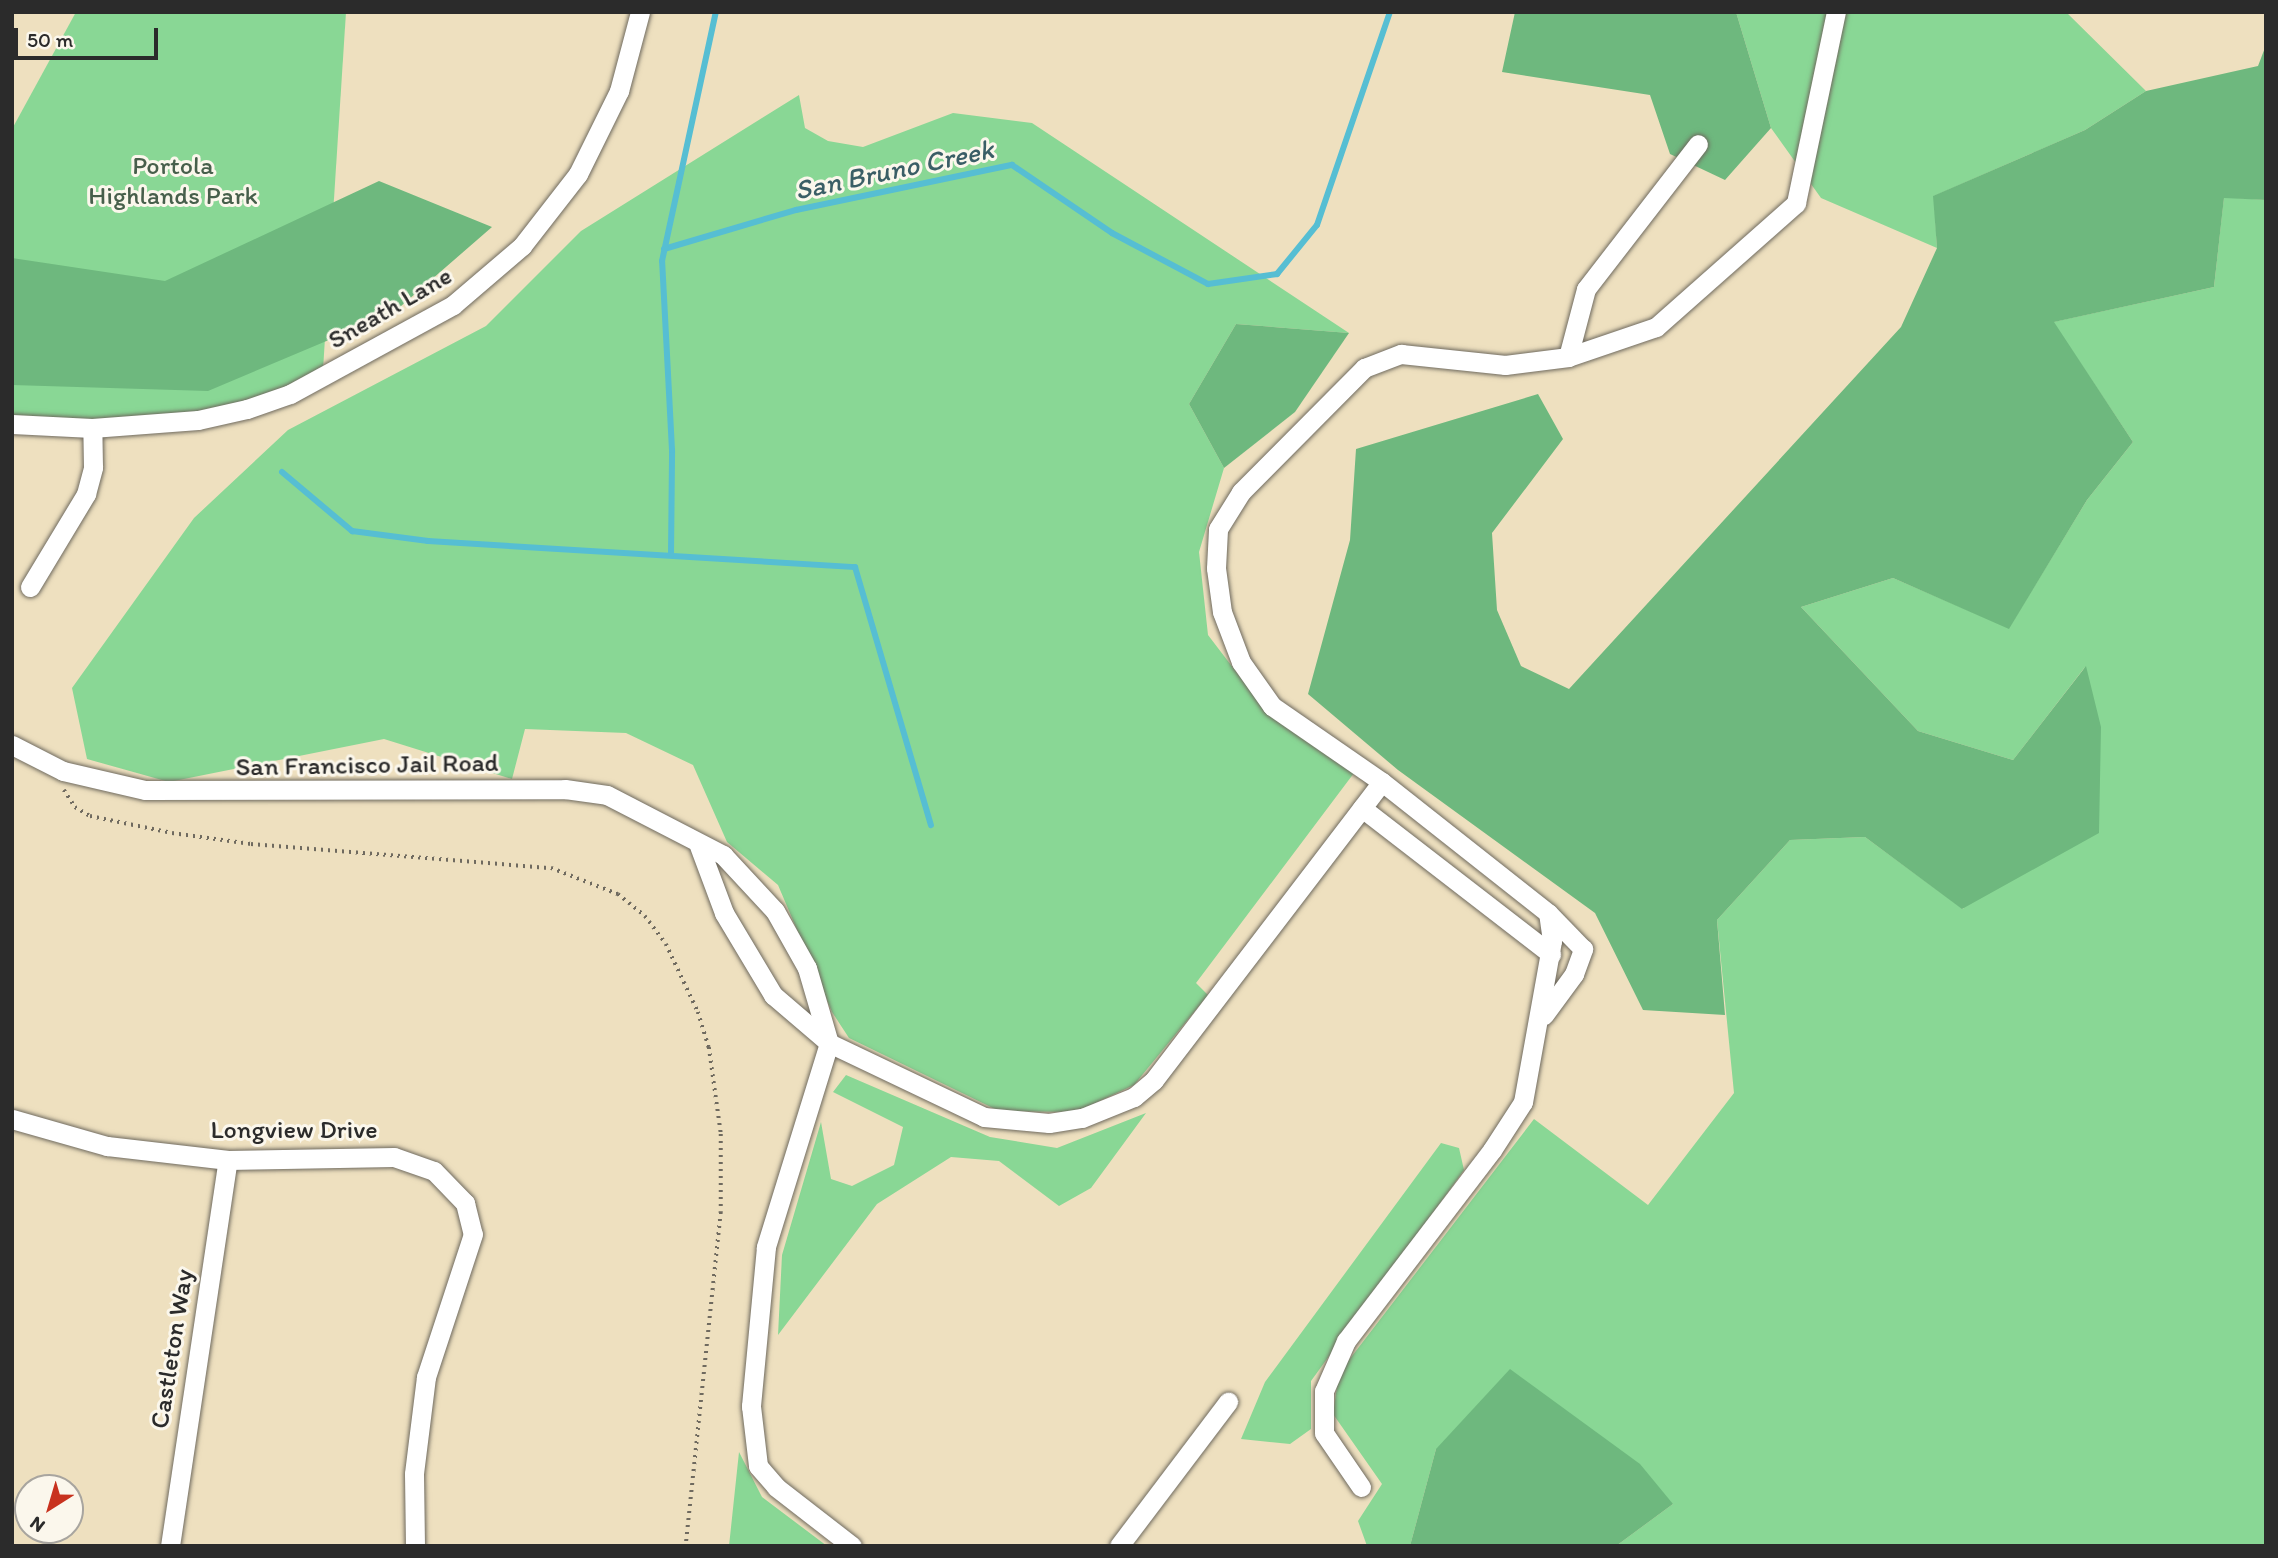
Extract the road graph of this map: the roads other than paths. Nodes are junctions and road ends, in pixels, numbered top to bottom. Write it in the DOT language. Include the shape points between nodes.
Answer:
graph roads {
  1 [pos="640,12"];
  2 [pos="1836,12"];
  3 [pos="1698,144"];
  4 [pos="1568,357"];
  5 [pos="12,424"];
  6 [pos="92,428"];
  7 [pos="30,587"];
  8 [pos="20,750"];
  9 [pos="1382,782"];
  10 [pos="1363,808"];
  11 [pos="698,846"];
  12 [pos="1548,912"];
  13 [pos="1551,954"];
  14 [pos="1541,1019"];
  15 [pos="829,1043"];
  16 [pos="12,1119"];
  17 [pos="228,1160"];
  18 [pos="1228,1402"];
  19 [pos="1361,1487"];
  20 [pos="170,1546"];
  21 [pos="415,1546"];
  22 [pos="852,1546"];
  23 [pos="1119,1546"];
  1 -- 6 [label="street, Sneath Lane" via="619,91 578,174 522,246 453,305 290,394 247,409 198,420"];
  2 -- 4 [label="street" via="1796,203 1656,327"];
  3 -- 4 [label="street" via="1587,289"];
  4 -- 9 [label="street" via="1505,365 1401,354 1364,368 1241,492 1218,529 1216,568 1222,612 1241,662 1272,706"];
  5 -- 6 [label="street, Sneath Lane"];
  6 -- 7 [label="street" via="93,467 86,494"];
  8 -- 11 [label="street, San Francisco Jail Road" via="63,771 105,784 194,793 565,789 607,795 641,809"];
  9 -- 10 [label="street"];
  9 -- 12 [label="street"];
  10 -- 13 [label="street"];
  10 -- 15 [label="street" via="1154,1080 1109,1110 1049,1123 984,1116"];
  11 -- 15 [label="street" via="724,913 773,995"];
  11 -- 15 [label="street, San Francisco Jail Road" via="723,855 775,911 807,968"];
  12 -- 13 [label="street"];
  12 -- 14 [label="street" via="1583,949 1582,958"];
  13 -- 14 [label="street"];
  14 -- 19 [label="street" via="1523,1102 1346,1342 1324,1391 1324,1433"];
  15 -- 22 [label="street" via="770,1225 751,1406 758,1466 766,1478"];
  16 -- 17 [label="street, Longview Drive" via="107,1146"];
  17 -- 20 [label="street, Castleton Way"];
  17 -- 21 [label="street, Longview Drive" via="394,1157 434,1171 465,1203 473,1234 426,1377 414,1474"];
  18 -- 23 [label="street"];
}
